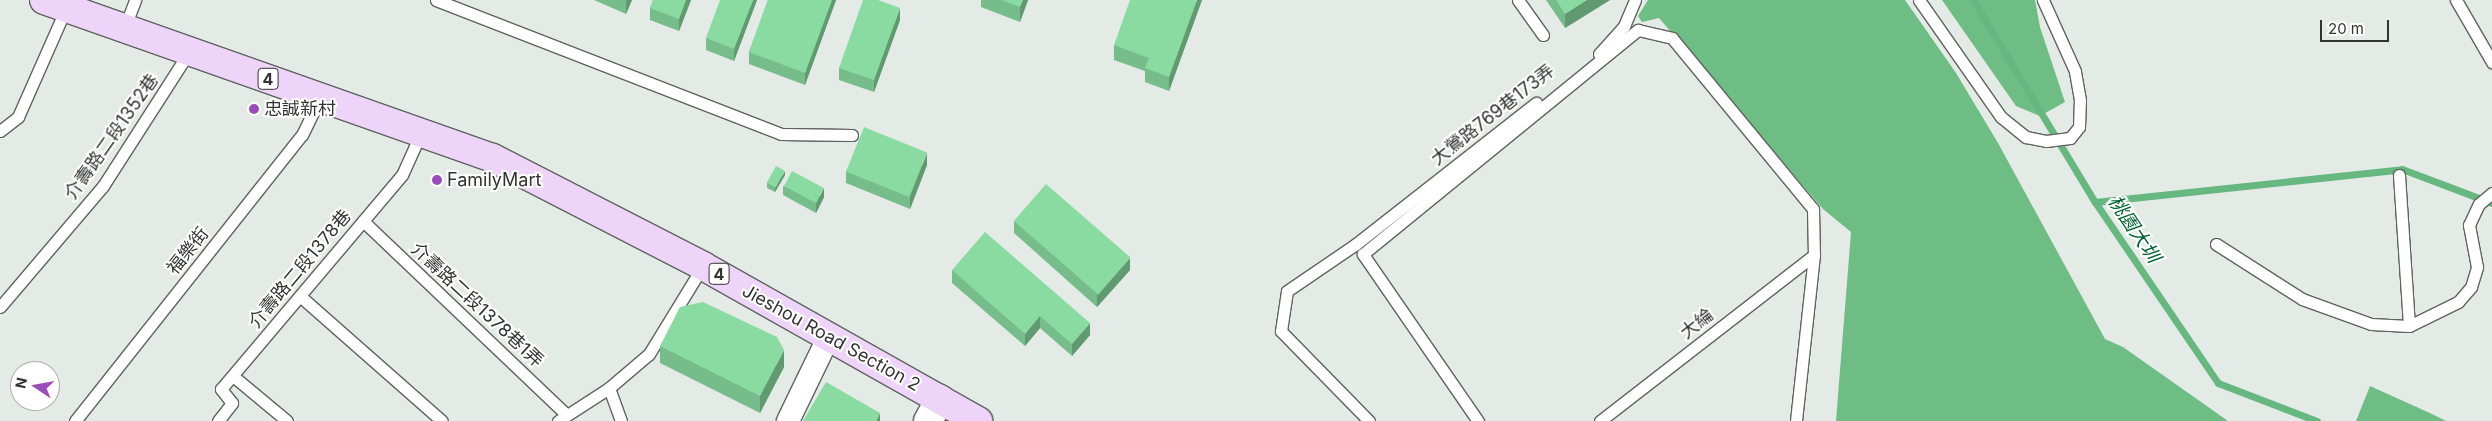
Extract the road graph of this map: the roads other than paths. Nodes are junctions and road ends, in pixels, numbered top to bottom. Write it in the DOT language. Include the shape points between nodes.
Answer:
graph roads {
  1 [pos="135,0"];
  2 [pos="436,0"];
  3 [pos="1518,0"];
  4 [pos="1635,0"];
  5 [pos="1919,0"];
  6 [pos="2043,0"];
  7 [pos="2456,0"];
  8 [pos="55,4"];
  9 [pos="124,29"];
  10 [pos="1543,35"];
  11 [pos="189,52"];
  12 [pos="2492,62"];
  13 [pos="320,98"];
  14 [pos="0,131"];
  15 [pos="421,133"];
  16 [pos="852,136"];
  17 [pos="2399,174"];
  18 [pos="2492,193"];
  19 [pos="363,222"];
  20 [pos="2216,244"];
  21 [pos="1814,255"];
  22 [pos="702,266"];
  23 [pos="300,296"];
  24 [pos="0,307"];
  25 [pos="2409,326"];
  26 [pos="829,336"];
  27 [pos="233,376"];
  28 [pos="609,388"];
  29 [pos="934,410"];
  30 [pos="562,417"];
  31 [pos="75,421"];
  32 [pos="218,421"];
  33 [pos="287,421"];
  34 [pos="442,421"];
  35 [pos="621,421"];
  36 [pos="788,421"];
  37 [pos="978,421"];
  38 [pos="1369,421"];
  39 [pos="1478,421"];
  40 [pos="1600,421"];
  41 [pos="1796,421"];
  1 -- 9 [label="lane"];
  2 -- 16 [label="lane" via="781,134"];
  3 -- 10 [label="lane"];
  4 -- 38 [label="lane, 大鶯路769巷173弄" via="1624,26 1601,52 1356,244 1287,291 1281,331"];
  5 -- 6 [label="lane" via="2002,117 2026,137 2046,141 2070,138 2079,127 2080,100 2075,70"];
  7 -- 12 [label="lane"];
  8 -- 9 [label="main road, Jieshou Road Section 2 / 4"];
  8 -- 14 [label="lane" via="18,117"];
  9 -- 11 [label="main road, Jieshou Road Section 2 / 4"];
  11 -- 13 [label="main road, Jieshou Road Section 2 / 4"];
  11 -- 24 [label="lane, 介壽路二段1352巷" via="103,186"];
  13 -- 15 [label="main road, Jieshou Road Section 2 / 4"];
  13 -- 31 [label="lane, 福樂街" via="302,135"];
  15 -- 19 [label="lane, 介壽路二段1378巷" via="402,175"];
  15 -- 22 [label="main road, Jieshou Road Section 2 / 4" via="492,158"];
  17 -- 25 [label="lane"];
  18 -- 25 [label="lane" via="2479,204 2469,224 2477,267 2471,287 2458,302"];
  19 -- 23 [label="lane, 介壽路二段1378巷"];
  19 -- 30 [label="lane, 介壽路二段1378巷1弄"];
  20 -- 25 [label="lane" via="2302,299 2371,324"];
  21 -- 39 [label="lane" via="1813,209 1672,38 1638,30 1363,254"];
  21 -- 40 [label="lane, 大綸"];
  21 -- 41 [label="lane"];
  22 -- 26 [label="main road, Jieshou Road Section 2 / 4"];
  22 -- 28 [label="lane" via="649,354"];
  23 -- 27 [label="lane, 介壽路二段1378巷"];
  23 -- 34 [label="lane"];
  26 -- 29 [label="main road, Jieshou Road Section 2 / 4"];
  26 -- 36 [label="street"];
  27 -- 32 [label="lane, 介壽路二段1378巷" via="221,389 232,403"];
  27 -- 33 [label="lane"];
  28 -- 30 [label="lane"];
  28 -- 35 [label="lane"];
  29 -- 37 [label="main road, Jieshou Road Section 2 / 4"];
}
